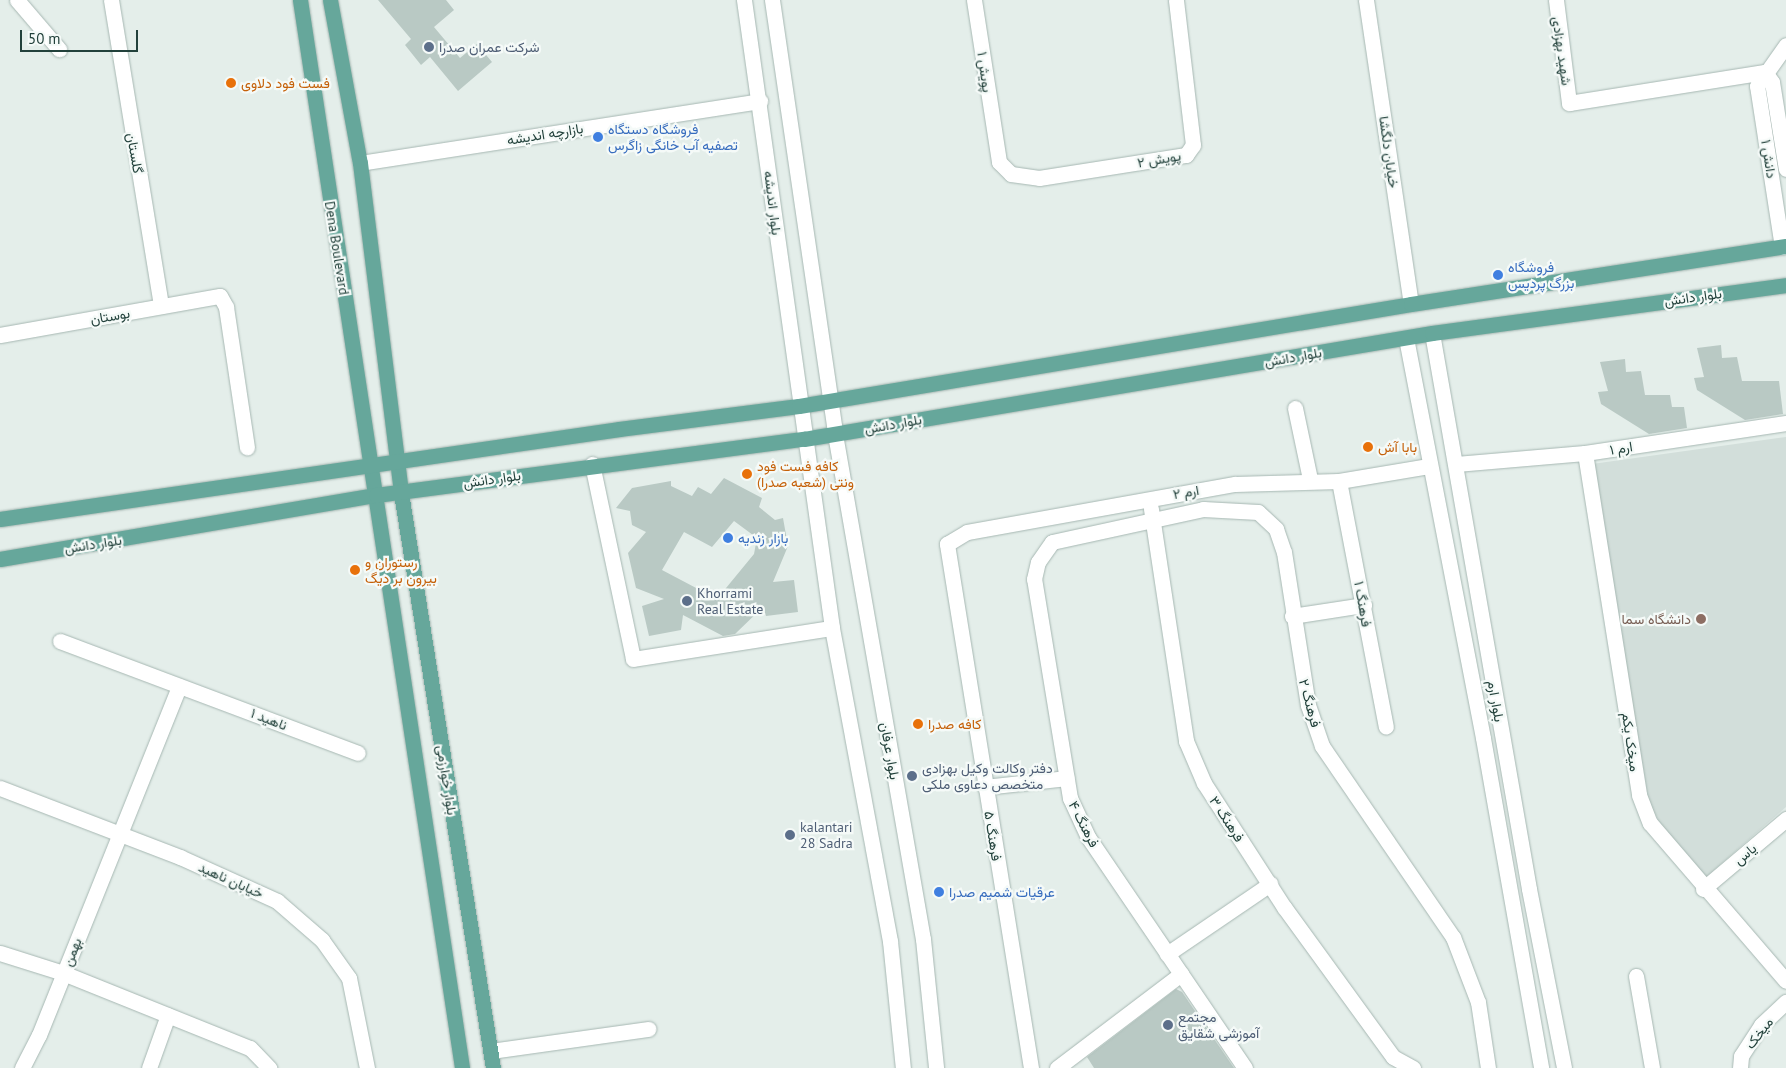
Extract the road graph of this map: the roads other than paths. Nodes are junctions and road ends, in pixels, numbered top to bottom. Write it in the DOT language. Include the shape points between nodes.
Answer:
graph roads {
  1 [pos="17,0"];
  2 [pos="111,0"];
  3 [pos="300,0"];
  4 [pos="330,0"];
  5 [pos="744,0"];
  6 [pos="772,0"];
  7 [pos="974,0"];
  8 [pos="1176,0"];
  9 [pos="1366,0"];
  10 [pos="1556,0"];
  11 [pos="1786,45"];
  12 [pos="59,48"];
  13 [pos="1765,72"];
  14 [pos="760,102"];
  15 [pos="996,144"];
  16 [pos="360,163"];
  17 [pos="1786,169"];
  18 [pos="1784,247"];
  19 [pos="1786,285"];
  20 [pos="1411,304"];
  21 [pos="161,306"];
  22 [pos="1432,333"];
  23 [pos="0,335"];
  24 [pos="1406,338"];
  25 [pos="1440,379"];
  26 [pos="1414,380"];
  27 [pos="830,400"];
  28 [pos="799,406"];
  29 [pos="1295,408"];
  30 [pos="1786,422"];
  31 [pos="835,434"];
  32 [pos="804,439"];
  33 [pos="247,446"];
  34 [pos="1585,454"];
  35 [pos="397,462"];
  36 [pos="592,464"];
  37 [pos="1456,464"];
  38 [pos="370,465"];
  39 [pos="1429,466"];
  40 [pos="1310,479"];
  41 [pos="1339,481"];
  42 [pos="401,492"];
  43 [pos="376,496"];
  44 [pos="1149,499"];
  45 [pos="0,519"];
  46 [pos="1152,519"];
  47 [pos="1052,542"];
  48 [pos="947,544"];
  49 [pos="0,559"];
  50 [pos="1364,605"];
  51 [pos="1292,616"];
  52 [pos="832,628"];
  53 [pos="60,641"];
  54 [pos="179,686"];
  55 [pos="1386,727"];
  56 [pos="358,753"];
  57 [pos="1067,778"];
  58 [pos="985,787"];
  59 [pos="0,788"];
  60 [pos="1786,818"];
  61 [pos="118,834"];
  62 [pos="1270,884"];
  63 [pos="1703,889"];
  64 [pos="0,953"];
  65 [pos="1168,954"];
  66 [pos="63,973"];
  67 [pos="1181,974"];
  68 [pos="1636,976"];
  69 [pos="1786,981"];
  70 [pos="1786,1002"];
  71 [pos="168,1015"];
  72 [pos="648,1029"];
  73 [pos="1560,1046"];
  74 [pos="490,1051"];
  75 [pos="1538,1052"];
  76 [pos="22,1068"];
  77 [pos="150,1068"];
  78 [pos="269,1068"];
  79 [pos="367,1068"];
  80 [pos="462,1068"];
  81 [pos="493,1068"];
  82 [pos="903,1068"];
  83 [pos="936,1068"];
  84 [pos="1031,1068"];
  85 [pos="1057,1068"];
  86 [pos="1245,1068"];
  87 [pos="1413,1068"];
  88 [pos="1488,1068"];
  89 [pos="1541,1068"];
  90 [pos="1564,1068"];
  91 [pos="1652,1068"];
  92 [pos="1740,1068"];
  1 -- 12 [label="street"];
  2 -- 21 [label="street, گلستان"];
  3 -- 38 [label="main road, Dena Boulevard"];
  4 -- 16 [label="main road"];
  5 -- 14 [label="street, بلوار اندیشه"];
  6 -- 27 [label="street, بلوار اندیشه"];
  7 -- 15 [label="street, پویش ۱"];
  8 -- 15 [label="street, پویش ۲" via="1193,131 1193,146 1186,155 1021,178 999,162"];
  9 -- 20 [label="street, خیابان دلگشا"];
  10 -- 13 [label="street, شهید بهزادی" via="1569,103"];
  11 -- 13 [label="street, دانش ۱"];
  13 -- 17 [label="street, دانش ۱" via="1772,82"];
  13 -- 18 [label="street, دانش ۱" via="1758,86"];
  14 -- 16 [label="street, بازارچه اندیشه"];
  14 -- 28 [label="street, بلوار اندیشه"];
  16 -- 35 [label="main road"];
  18 -- 20 [label="main road"];
  19 -- 22 [label="main road, بلوار دانش"];
  20 -- 27 [label="main road"];
  21 -- 23 [label="street, بوستان"];
  21 -- 33 [label="street, بوستان" via="220,296 226,307"];
  22 -- 24 [label="main road, بلوار دانش"];
  22 -- 25 [label="street, بلوار ارم"];
  24 -- 26 [label="street, بلوار ارم"];
  24 -- 31 [label="main road, بلوار دانش"];
  25 -- 26 [label="street" via="1439,373 1427,366 1420,368"];
  25 -- 37 [label="street, بلوار ارم"];
  26 -- 39 [label="street, بلوار ارم"];
  27 -- 28 [label="main road"];
  27 -- 31 [label="street, بلوار اندیشه"];
  28 -- 32 [label="street, بلوار اندیشه"];
  28 -- 35 [label="main road"];
  29 -- 40 [label="street"];
  30 -- 34 [label="street, ارم ۱"];
  31 -- 32 [label="main road, بلوار دانش"];
  31 -- 83 [label="street, بلوار عرفان" via="923,939"];
  32 -- 36 [label="main road, بلوار دانش"];
  32 -- 52 [label="street"];
  34 -- 37 [label="street, ارم ۱"];
  34 -- 63 [label="street, میخک یکم" via="1639,795 1650,823"];
  35 -- 38 [label="main road"];
  35 -- 42 [label="main road"];
  36 -- 42 [label="main road, بلوار دانش"];
  36 -- 52 [label="street" via="633,659"];
  37 -- 73 [label="street, بلوار ارم" via="1527,880"];
  38 -- 43 [label="main road, Dena Boulevard"];
  38 -- 45 [label="main road"];
  39 -- 41 [label="street, ارم ۲"];
  39 -- 75 [label="street, بلوار ارم" via="1483,738"];
  40 -- 41 [label="street, ارم ۲"];
  40 -- 44 [label="street, ارم ۲" via="1235,484"];
  41 -- 50 [label="street, فرهنگ ۱"];
  42 -- 43 [label="main road, بلوار دانش"];
  42 -- 74 [label="main road, بلوار خوارزمی"];
  43 -- 49 [label="main road, بلوار دانش"];
  43 -- 80 [label="main road, بلوار خوارزمی"];
  44 -- 46 [label="street, فرهنگ ۳"];
  44 -- 48 [label="street, ارم ۲" via="967,532"];
  46 -- 47 [label="street, فرهنگ ۲"];
  46 -- 51 [label="street, فرهنگ ۲" via="1203,509 1258,512 1276,528 1284,552"];
  46 -- 62 [label="street, فرهنگ ۳" via="1186,741 1204,783"];
  47 -- 57 [label="street, فرهنگ ۴" via="1038,562 1034,579"];
  48 -- 58 [label="street, فرهنگ ۵"];
  50 -- 51 [label="street"];
  50 -- 55 [label="street, فرهنگ ۱"];
  51 -- 88 [label="street, فرهنگ ۲" via="1308,705 1322,746 1453,937 1478,1002"];
  52 -- 82 [label="street" via="890,941"];
  53 -- 54 [label="street, ناهید ۱"];
  54 -- 56 [label="street, ناهید ۱"];
  54 -- 61 [label="street"];
  57 -- 58 [label="street"];
  57 -- 65 [label="street, فرهنگ ۴" via="1070,798 1088,837"];
  58 -- 84 [label="street, فرهنگ ۵"];
  59 -- 61 [label="street, خیابان ناهید"];
  60 -- 63 [label="street, یاس"];
  61 -- 66 [label="street, بهمن"];
  61 -- 79 [label="street, خیابان ناهید" via="277,901 322,940 349,978"];
  62 -- 65 [label="street"];
  62 -- 87 [label="street, فرهنگ ۳" via="1393,1057"];
  63 -- 69 [label="street, میخک یکم"];
  64 -- 66 [label="street"];
  65 -- 67 [label="street, فرهنگ ۴"];
  66 -- 71 [label="street"];
  66 -- 76 [label="street, بهمن"];
  67 -- 85 [label="street"];
  67 -- 86 [label="street, فرهنگ ۴"];
  68 -- 91 [label="street"];
  70 -- 92 [label="street, میخک" via="1761,1025 1741,1056"];
  71 -- 77 [label="street"];
  71 -- 78 [label="street" via="250,1048"];
  72 -- 74 [label="street"];
  73 -- 75 [label="street"];
  73 -- 90 [label="street, بلوار ارم"];
  74 -- 81 [label="main road, بلوار خوارزمی"];
  75 -- 89 [label="street, بلوار ارم"];
}
